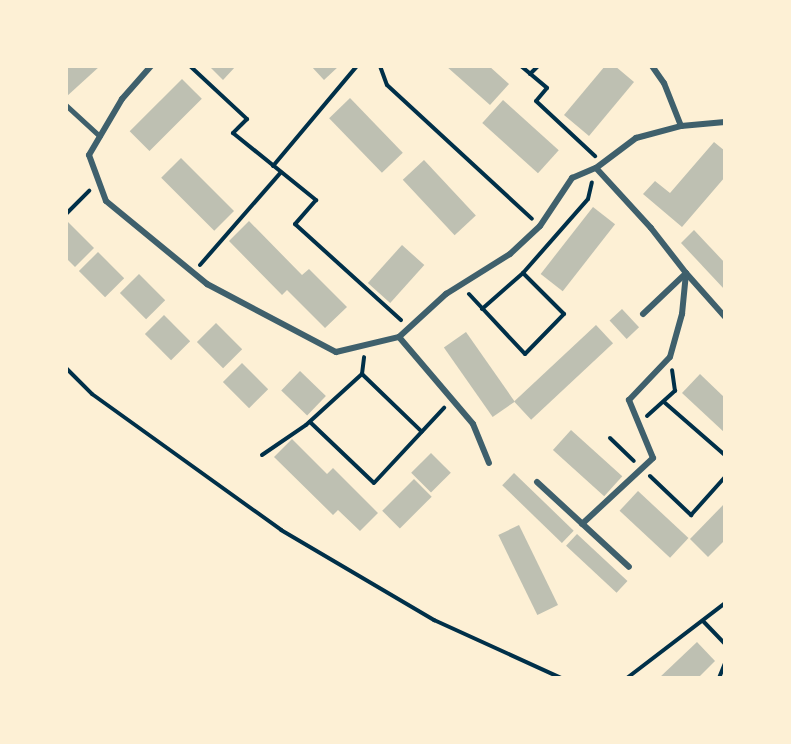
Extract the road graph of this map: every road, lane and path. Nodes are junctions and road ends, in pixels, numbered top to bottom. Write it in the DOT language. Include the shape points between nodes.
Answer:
graph roads {
  1 [pos="151,66"];
  2 [pos="190,66"];
  3 [pos="357,66"];
  4 [pos="380,66"];
  5 [pos="521,66"];
  6 [pos="538,66"];
  7 [pos="652,66"];
  8 [pos="530,74"];
  9 [pos="66,105"];
  10 [pos="725,122"];
  11 [pos="681,126"];
  12 [pos="100,136"];
  13 [pos="603,162"];
  14 [pos="273,166"];
  15 [pos="596,168"];
  16 [pos="281,172"];
  17 [pos="99,181"];
  18 [pos="66,214"];
  19 [pos="540,225"];
  20 [pos="193,272"];
  21 [pos="523,273"];
  22 [pos="686,273"];
  23 [pos="460,285"];
  24 [pos="482,309"];
  25 [pos="643,314"];
  26 [pos="725,317"];
  27 [pos="409,328"];
  28 [pos="399,337"];
  29 [pos="365,345"];
  30 [pos="670,357"];
  31 [pos="66,368"];
  32 [pos="362,374"];
  33 [pos="452,399"];
  34 [pos="664,402"];
  35 [pos="310,422"];
  36 [pos="640,423"];
  37 [pos="422,432"];
  38 [pos="610,438"];
  39 [pos="262,455"];
  40 [pos="725,455"];
  41 [pos="489,463"];
  42 [pos="642,469"];
  43 [pos="725,477"];
  44 [pos="537,482"];
  45 [pos="582,524"];
  46 [pos="630,567"];
  47 [pos="725,603"];
  48 [pos="703,621"];
  49 [pos="725,644"];
  50 [pos="725,663"];
  51 [pos="561,678"];
  52 [pos="627,678"];
  53 [pos="718,678"];
  1 -- 12 [label="street" via="122,99"];
  2 -- 14 [label="path" via="247,119 233,134"];
  3 -- 14 [label="path"];
  4 -- 19 [label="path" via="387,85"];
  5 -- 8 [label="path"];
  6 -- 8 [label="path"];
  7 -- 11 [label="street" via="664,83"];
  8 -- 13 [label="path" via="547,88 536,101"];
  9 -- 12 [label="lane"];
  10 -- 11 [label="street"];
  11 -- 13 [label="street" via="636,138"];
  12 -- 17 [label="street" via="89,155"];
  13 -- 15 [label="street"];
  14 -- 16 [label="path"];
  15 -- 19 [label="street" via="572,178"];
  15 -- 21 [label="path" via="588,199"];
  15 -- 22 [label="street"];
  16 -- 20 [label="path"];
  16 -- 27 [label="path" via="316,200 295,224"];
  17 -- 18 [label="path"];
  17 -- 20 [label="street" via="106,201"];
  19 -- 23 [label="street" via="510,254"];
  20 -- 29 [label="street" via="207,284 336,352"];
  21 -- 24 [label="path"];
  21 -- 24 [label="path" via="564,314 525,354"];
  22 -- 25 [label="street"];
  22 -- 26 [label="street"];
  22 -- 30 [label="street" via="682,314"];
  23 -- 24 [label="path"];
  23 -- 27 [label="street"];
  27 -- 28 [label="street"];
  28 -- 29 [label="street"];
  28 -- 33 [label="street"];
  29 -- 32 [label="path"];
  30 -- 34 [label="path" via="675,392"];
  30 -- 36 [label="street" via="629,400"];
  31 -- 51 [label="path" via="92,394 281,530 434,620"];
  32 -- 35 [label="path"];
  32 -- 37 [label="path"];
  33 -- 37 [label="path"];
  33 -- 41 [label="street" via="473,424"];
  34 -- 36 [label="path"];
  34 -- 40 [label="path"];
  35 -- 37 [label="path" via="374,483"];
  35 -- 39 [label="path"];
  36 -- 42 [label="street" via="653,458"];
  38 -- 42 [label="path"];
  42 -- 43 [label="path" via="691,515"];
  42 -- 45 [label="street"];
  44 -- 45 [label="street"];
  45 -- 46 [label="street"];
  47 -- 48 [label="path"];
  48 -- 49 [label="path"];
  48 -- 52 [label="path"];
  50 -- 53 [label="path"];
}
